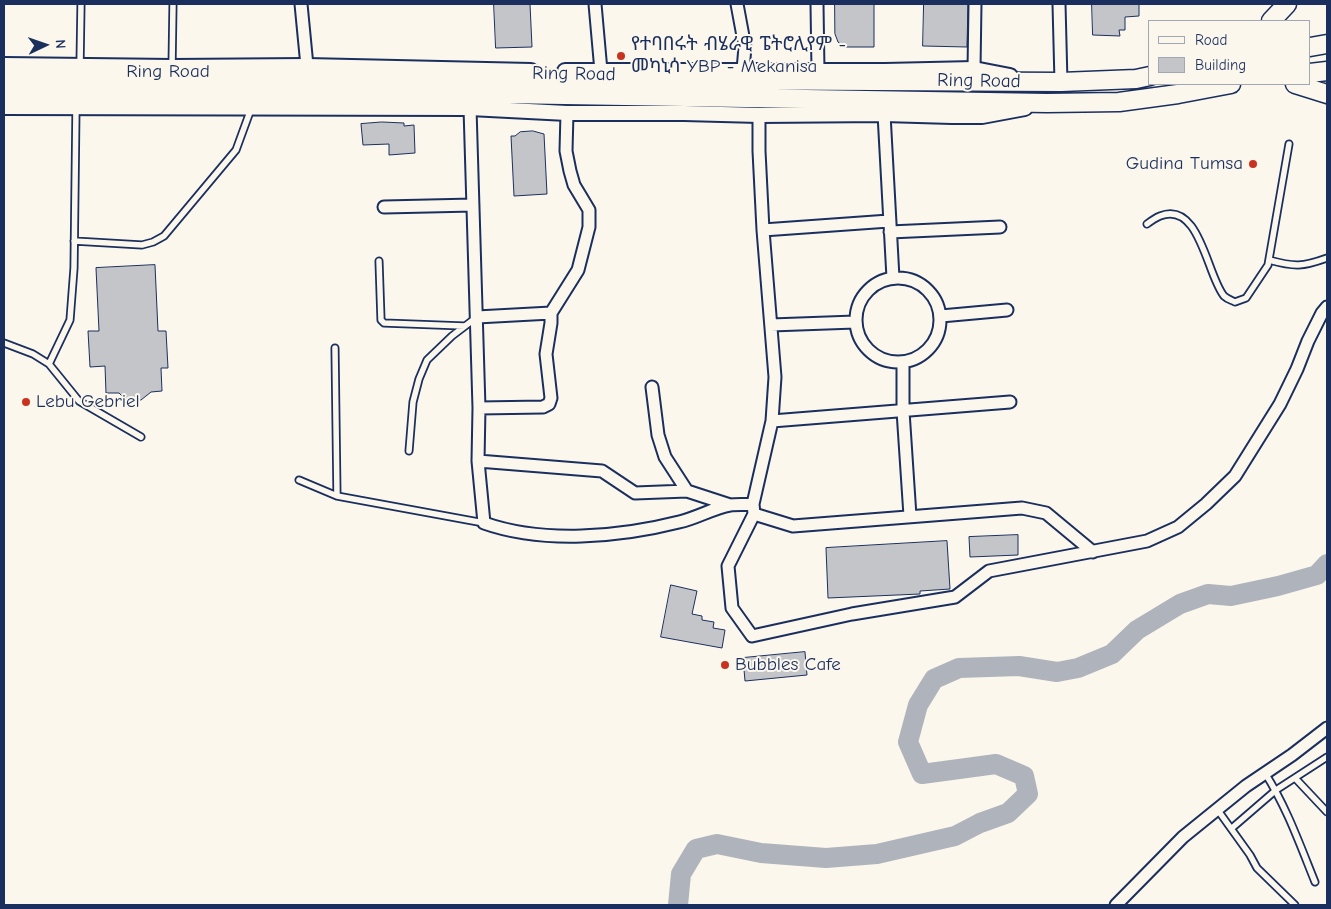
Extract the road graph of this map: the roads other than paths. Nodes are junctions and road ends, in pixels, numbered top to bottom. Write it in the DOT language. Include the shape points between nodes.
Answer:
graph roads {
  1 [pos="81,4"];
  2 [pos="173,4"];
  3 [pos="301,4"];
  4 [pos="595,4"];
  5 [pos="737,4"];
  6 [pos="817,4"];
  7 [pos="975,4"];
  8 [pos="1059,4"];
  9 [pos="1287,4"];
  10 [pos="1271,20"];
  11 [pos="1327,44"];
  12 [pos="1311,47"];
  13 [pos="4,65"];
  14 [pos="80,65"];
  15 [pos="307,66"];
  16 [pos="172,67"];
  17 [pos="974,69"];
  18 [pos="743,70"];
  19 [pos="601,71"];
  20 [pos="818,71"];
  21 [pos="1327,71"];
  22 [pos="1311,73"];
  23 [pos="1148,76"];
  24 [pos="4,78"];
  25 [pos="1038,82"];
  26 [pos="1061,82"];
  27 [pos="1227,85"];
  28 [pos="1298,85"];
  29 [pos="4,93"];
  30 [pos="1327,94"];
  31 [pos="1047,103"];
  32 [pos="4,107"];
  33 [pos="76,107"];
  34 [pos="252,107"];
  35 [pos="470,108"];
  36 [pos="567,113"];
  37 [pos="884,114"];
  38 [pos="759,115"];
  39 [pos="1289,144"];
  40 [pos="473,205"];
  41 [pos="384,207"];
  42 [pos="1146,224"];
  43 [pos="889,226"];
  44 [pos="1000,227"];
  45 [pos="763,230"];
  46 [pos="74,242"];
  47 [pos="1327,258"];
  48 [pos="1269,260"];
  49 [pos="379,261"];
  50 [pos="893,278"];
  51 [pos="1327,307"];
  52 [pos="1007,310"];
  53 [pos="551,313"];
  54 [pos="941,316"];
  55 [pos="476,318"];
  56 [pos="856,322"];
  57 [pos="771,325"];
  58 [pos="464,326"];
  59 [pos="4,343"];
  60 [pos="335,348"];
  61 [pos="903,363"];
  62 [pos="49,364"];
  63 [pos="652,386"];
  64 [pos="1010,402"];
  65 [pos="479,408"];
  66 [pos="903,411"];
  67 [pos="772,421"];
  68 [pos="141,437"];
  69 [pos="409,450"];
  70 [pos="478,461"];
  71 [pos="298,480"];
  72 [pos="687,491"];
  73 [pos="337,496"];
  74 [pos="730,505"];
  75 [pos="754,509"];
  76 [pos="910,516"];
  77 [pos="484,523"];
  78 [pos="1093,552"];
  79 [pos="1327,728"];
  80 [pos="1327,757"];
  81 [pos="1265,773"];
  82 [pos="1295,778"];
  83 [pos="1276,790"];
  84 [pos="1217,809"];
  85 [pos="1327,812"];
  86 [pos="1232,828"];
  87 [pos="1315,882"];
  88 [pos="1116,905"];
  89 [pos="1295,905"];
  1 -- 14 [label="lane"];
  2 -- 16 [label="lane"];
  3 -- 15 [label="street"];
  4 -- 19 [label="street"];
  5 -- 18 [label="street" via="745,48"];
  6 -- 20 [label="street"];
  7 -- 17 [label="street"];
  8 -- 26 [label="street"];
  9 -- 10 [label="highway"];
  11 -- 12 [label="highway"];
  13 -- 14 [label="street"];
  14 -- 16 [label="street"];
  15 -- 16 [label="street"];
  15 -- 19 [label="street"];
  17 -- 20 [label="street"];
  17 -- 25 [label="street"];
  18 -- 19 [label="street"];
  18 -- 20 [label="street"];
  21 -- 22 [label="highway"];
  23 -- 26 [label="highway, Ring Road"];
  24 -- 25 [label="highway, Ring Road"];
  25 -- 26 [label="highway, Ring Road"];
  27 -- 31 [label="highway, Ring Road" via="1119,102"];
  28 -- 30 [label="highway"];
  29 -- 31 [label="highway, Ring Road" via="504,94"];
  31 -- 37 [label="street" via="982,116"];
  32 -- 33 [label="street"];
  33 -- 34 [label="street"];
  33 -- 46 [label="lane"];
  34 -- 35 [label="street"];
  34 -- 46 [label="lane" via="236,150 164,236 142,245"];
  35 -- 36 [label="street"];
  35 -- 40 [label="street"];
  36 -- 38 [label="street"];
  36 -- 53 [label="street" via="566,151 574,185 589,210 588,227 578,270"];
  37 -- 38 [label="street"];
  37 -- 43 [label="street"];
  38 -- 45 [label="street"];
  39 -- 48 [label="lane"];
  40 -- 41 [label="street"];
  40 -- 55 [label="street"];
  42 -- 48 [label="lane" via="1173,214 1188,221 1196,231 1225,297 1235,302 1246,298"];
  43 -- 44 [label="street"];
  43 -- 45 [label="street"];
  43 -- 50 [label="street"];
  45 -- 57 [label="street"];
  46 -- 62 [label="lane" via="70,320"];
  47 -- 48 [label="lane" via="1302,266"];
  49 -- 58 [label="lane" via="381,320 384,323"];
  50 -- 54 [label="street" via="908,279 920,285 930,293"];
  50 -- 56 [label="street" via="871,287 862,297"];
  51 -- 78 [label="street" via="1308,340 1280,404 1235,476 1178,527 1148,541"];
  52 -- 54 [label="street"];
  53 -- 55 [label="street"];
  53 -- 65 [label="street" via="546,354 549,404 543,407"];
  54 -- 61 [label="street" via="934,342 926,352"];
  55 -- 58 [label="lane"];
  55 -- 65 [label="street"];
  56 -- 57 [label="street"];
  56 -- 61 [label="street" via="858,336 865,348 876,357"];
  57 -- 67 [label="street" via="776,377"];
  58 -- 69 [label="lane" via="427,360 418,379"];
  59 -- 62 [label="lane"];
  60 -- 73 [label="lane"];
  61 -- 66 [label="street"];
  62 -- 68 [label="lane" via="79,401"];
  63 -- 72 [label="street" via="658,434 665,457"];
  64 -- 66 [label="street"];
  65 -- 70 [label="street"];
  66 -- 67 [label="street"];
  66 -- 76 [label="street"];
  67 -- 75 [label="street"];
  70 -- 72 [label="street" via="602,471 636,493"];
  70 -- 77 [label="street"];
  71 -- 73 [label="lane"];
  72 -- 74 [label="street"];
  73 -- 77 [label="lane"];
  74 -- 75 [label="street"];
  74 -- 77 [label="street" via="682,522 586,535 529,534"];
  75 -- 76 [label="street" via="793,526"];
  75 -- 78 [label="street" via="728,566 732,608 752,636 852,614 955,597 990,571"];
  76 -- 78 [label="street" via="1022,508 1046,513"];
  79 -- 81 [label="street"];
  80 -- 82 [label="lane"];
  81 -- 83 [label="lane"];
  81 -- 84 [label="street"];
  82 -- 83 [label="lane"];
  82 -- 85 [label="lane"];
  83 -- 86 [label="lane"];
  83 -- 87 [label="lane"];
  84 -- 86 [label="lane"];
  84 -- 88 [label="street" via="1183,837"];
  86 -- 89 [label="lane" via="1257,868"];
}
